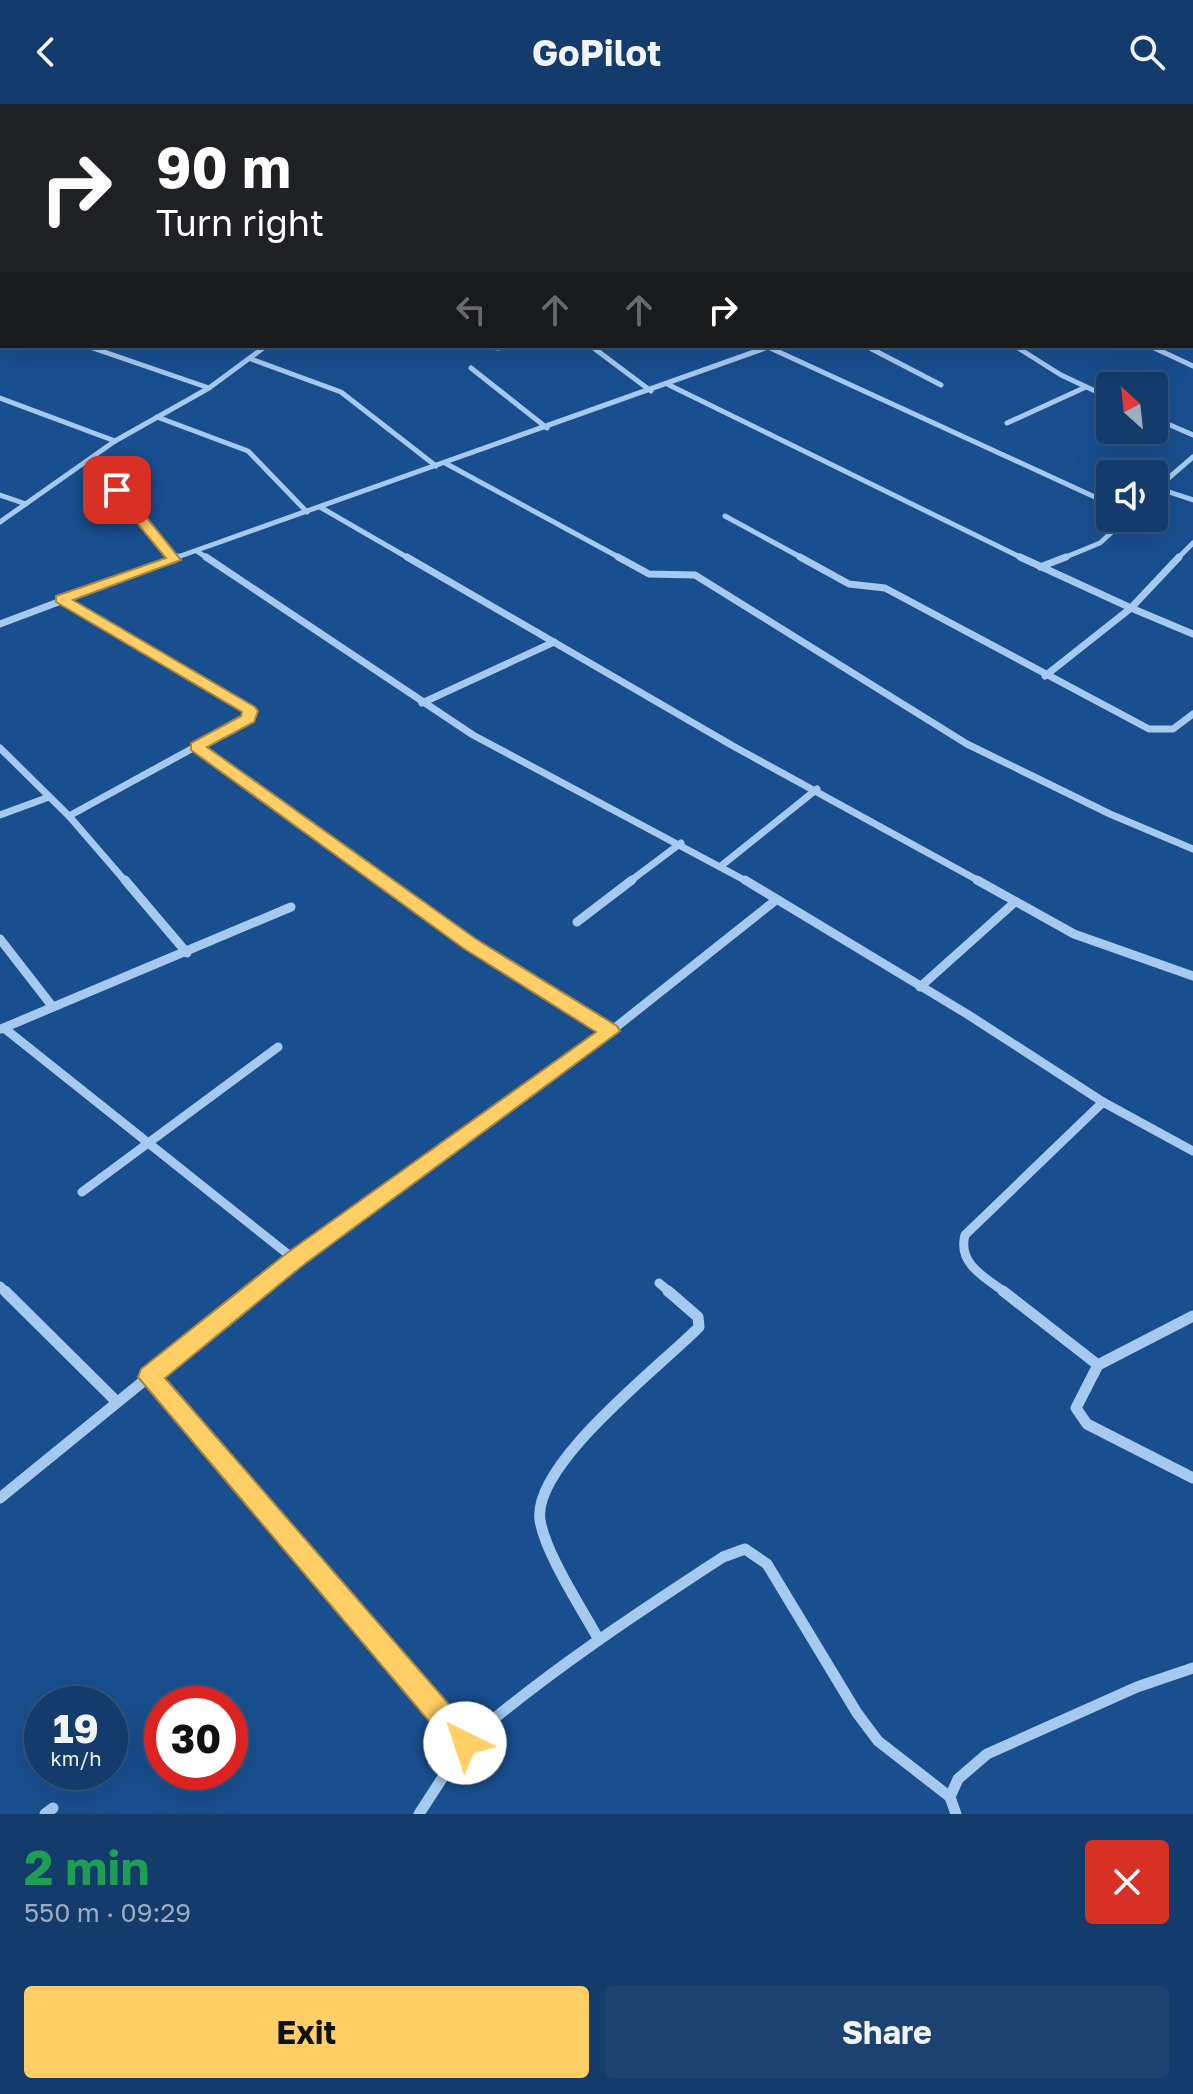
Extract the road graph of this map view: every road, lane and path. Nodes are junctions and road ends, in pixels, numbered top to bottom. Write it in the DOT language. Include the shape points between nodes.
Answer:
graph roads {
  1 [pos="93,348"];
  2 [pos="264,348"];
  3 [pos="594,348"];
  4 [pos="766,348"];
  5 [pos="771,348"];
  6 [pos="870,348"];
  7 [pos="1018,348"];
  8 [pos="1154,348"];
  9 [pos="251,359"];
  10 [pos="1193,366"];
  11 [pos="471,368"];
  12 [pos="669,385"];
  13 [pos="941,385"];
  14 [pos="1086,387"];
  15 [pos="209,388"];
  16 [pos="651,391"];
  17 [pos="1096,392"];
  18 [pos="0,398"];
  19 [pos="157,417"];
  20 [pos="1007,423"];
  21 [pos="1168,424"];
  22 [pos="547,428"];
  23 [pos="1193,435"];
  24 [pos="115,441"];
  25 [pos="1193,457"];
  26 [pos="445,463"];
  27 [pos="436,466"];
  28 [pos="1168,479"];
  29 [pos="117,490"];
  30 [pos="1168,493"];
  31 [pos="0,495"];
  32 [pos="1096,498"];
  33 [pos="1193,500"];
  34 [pos="26,504"];
  35 [pos="320,507"];
  36 [pos="307,512"];
  37 [pos="725,516"];
  38 [pos="0,522"];
  39 [pos="1116,532"];
  40 [pos="1193,543"];
  41 [pos="198,552"];
  42 [pos="174,560"];
  43 [pos="1040,567"];
  44 [pos="61,599"];
  45 [pos="1131,608"];
  46 [pos="0,624"];
  47 [pos="1193,634"];
  48 [pos="554,642"];
  49 [pos="1045,676"];
  50 [pos="422,703"];
  51 [pos="1193,714"];
  52 [pos="196,747"];
  53 [pos="0,748"];
  54 [pos="817,789"];
  55 [pos="49,797"];
  56 [pos="0,815"];
  57 [pos="69,816"];
  58 [pos="681,843"];
  59 [pos="1193,849"];
  60 [pos="721,866"];
  61 [pos="776,900"];
  62 [pos="1015,902"];
  63 [pos="291,907"];
  64 [pos="577,922"];
  65 [pos="0,939"];
  66 [pos="187,953"];
  67 [pos="1193,976"];
  68 [pos="920,987"];
  69 [pos="52,1006"];
  70 [pos="2,1028"];
  71 [pos="611,1031"];
  72 [pos="278,1047"];
  73 [pos="1103,1102"];
  74 [pos="149,1143"];
  75 [pos="1193,1151"];
  76 [pos="82,1192"];
  77 [pos="294,1259"];
  78 [pos="659,1283"];
  79 [pos="0,1286"];
  80 [pos="1193,1316"];
  81 [pos="1098,1365"];
  82 [pos="149,1377"];
  83 [pos="117,1402"];
  84 [pos="1193,1478"];
  85 [pos="0,1498"];
  86 [pos="599,1640"];
  87 [pos="1193,1668"];
  88 [pos="465,1743"];
  89 [pos="950,1797"];
  90 [pos="419,1814"];
  91 [pos="956,1814"];
  1 -- 15 [label="street"];
  2 -- 9 [label="street"];
  3 -- 16 [label="street"];
  4 -- 12 [label="street"];
  5 -- 32 [label="street"];
  6 -- 13 [label="street"];
  7 -- 14 [label="street"];
  8 -- 10 [label="street"];
  9 -- 15 [label="street"];
  9 -- 27 [label="street" via="341,392"];
  11 -- 22 [label="street"];
  12 -- 16 [label="street"];
  12 -- 43 [label="street"];
  14 -- 17 [label="street"];
  14 -- 20 [label="street"];
  15 -- 19 [label="street"];
  16 -- 22 [label="street"];
  18 -- 24 [label="street"];
  19 -- 24 [label="street"];
  19 -- 36 [label="street" via="248,451"];
  21 -- 23 [label="street"];
  22 -- 26 [label="street"];
  24 -- 34 [label="street"];
  25 -- 28 [label="street"];
  26 -- 27 [label="street"];
  26 -- 59 [label="street" via="649,574 695,575 967,744"];
  27 -- 35 [label="street"];
  29 -- 42 [label="street"];
  30 -- 33 [label="street"];
  31 -- 34 [label="street"];
  34 -- 38 [label="street"];
  35 -- 36 [label="street"];
  35 -- 48 [label="street"];
  36 -- 41 [label="street"];
  37 -- 49 [label="street" via="849,584 885,588"];
  39 -- 43 [label="street"];
  40 -- 45 [label="street"];
  41 -- 42 [label="street"];
  41 -- 50 [label="street"];
  42 -- 44 [label="street"];
  43 -- 45 [label="street"];
  44 -- 46 [label="street"];
  44 -- 52 [label="street" via="250,711 248,718"];
  45 -- 47 [label="street"];
  45 -- 49 [label="street"];
  48 -- 50 [label="street"];
  48 -- 54 [label="street"];
  49 -- 51 [label="street" via="1159,732 1175,730"];
  50 -- 58 [label="street"];
  52 -- 57 [label="street"];
  52 -- 71 [label="street" via="469,944"];
  53 -- 55 [label="street"];
  54 -- 60 [label="street"];
  54 -- 62 [label="street"];
  55 -- 56 [label="street"];
  55 -- 57 [label="street"];
  57 -- 66 [label="street"];
  58 -- 60 [label="street"];
  58 -- 64 [label="street"];
  60 -- 61 [label="street"];
  61 -- 68 [label="street"];
  61 -- 71 [label="street"];
  62 -- 67 [label="street" via="1094,943"];
  62 -- 68 [label="street"];
  63 -- 66 [label="street"];
  65 -- 69 [label="street"];
  66 -- 69 [label="street"];
  68 -- 73 [label="street"];
  69 -- 70 [label="street"];
  70 -- 74 [label="street"];
  71 -- 77 [label="street"];
  72 -- 74 [label="street"];
  73 -- 75 [label="street"];
  73 -- 81 [label="street" via="965,1235 961,1245 971,1266"];
  74 -- 76 [label="street"];
  74 -- 77 [label="street"];
  77 -- 82 [label="street"];
  78 -- 86 [label="street" via="698,1317 699,1327 566,1457 540,1503 543,1535"];
  79 -- 83 [label="street"];
  80 -- 81 [label="street"];
  81 -- 84 [label="street" via="1076,1408 1078,1415"];
  82 -- 83 [label="street"];
  82 -- 88 [label="street"];
  83 -- 85 [label="street"];
  86 -- 88 [label="street" via="511,1702"];
  86 -- 89 [label="street" via="723,1557 737,1551 754,1553 767,1564 878,1741"];
  87 -- 89 [label="street" via="1137,1687 987,1754 958,1779"];
  88 -- 90 [label="street"];
  89 -- 91 [label="street"];
}
